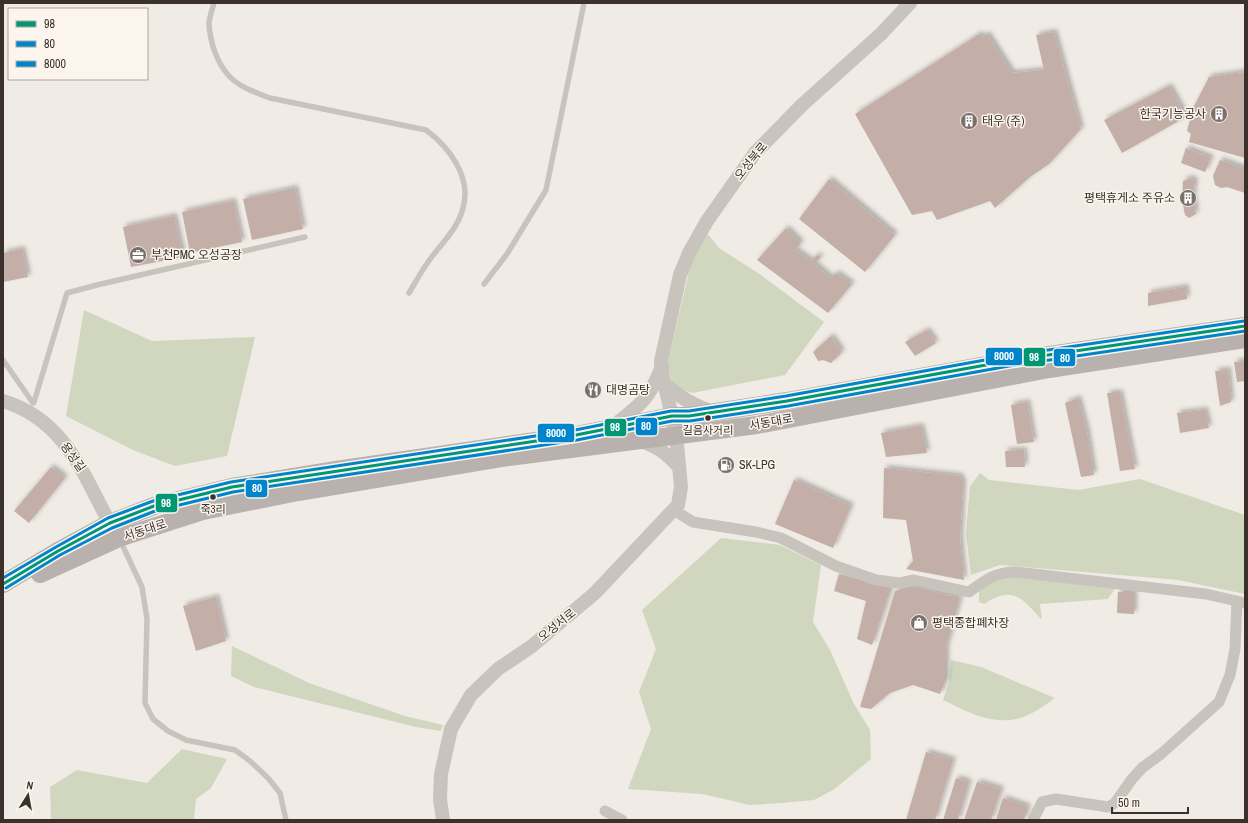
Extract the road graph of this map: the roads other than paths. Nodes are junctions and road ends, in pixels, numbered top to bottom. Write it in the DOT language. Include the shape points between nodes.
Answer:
graph roads {
  1 [pos="214,3"];
  2 [pos="584,3"];
  3 [pos="910,3"];
  4 [pos="305,237"];
  5 [pos="484,284"];
  6 [pos="408,293"];
  7 [pos="1245,326"];
  8 [pos="1245,339"];
  9 [pos="3,360"];
  10 [pos="662,364"];
  11 [pos="664,384"];
  12 [pos="3,401"];
  13 [pos="32,408"];
  14 [pos="713,412"];
  15 [pos="672,416"];
  16 [pos="610,428"];
  17 [pos="676,434"];
  18 [pos="638,440"];
  19 [pos="680,467"];
  20 [pos="674,510"];
  21 [pos="114,530"];
  22 [pos="3,584"];
  23 [pos="3,595"];
  24 [pos="1241,602"];
  25 [pos="605,811"];
  26 [pos="286,820"];
  27 [pos="443,820"];
  28 [pos="622,820"];
  29 [pos="1033,820"];
  1 -- 6 [label="lane" via="209,24 213,44 219,61 229,77 270,98 426,130 439,140 456,162 463,181 463,209 452,231"];
  2 -- 5 [label="lane" via="546,190 507,254"];
  3 -- 10 [label="street, 오성북로" via="881,34 802,105 755,152 707,221 689,253 680,276"];
  4 -- 13 [label="lane" via="67,293"];
  7 -- 14 [label="main road, 서동대로" via="1008,361"];
  8 -- 17 [label="main road, 서동대로" via="1049,369 756,425"];
  9 -- 13 [label="lane"];
  10 -- 11 [label="street, 오성서로"];
  10 -- 16 [label="street" via="654,385 641,405"];
  11 -- 14 [label="street" via="692,404"];
  11 -- 15 [label="street, 오성서로"];
  12 -- 13 [label="street, 용성길"];
  13 -- 21 [label="street, 용성길" via="77,458"];
  14 -- 15 [label="main road, 서동대로"];
  15 -- 16 [label="main road, 서동대로"];
  15 -- 17 [label="street, 오성서로"];
  16 -- 21 [label="main road, 서동대로" via="232,487 154,506"];
  17 -- 18 [label="main road, 서동대로"];
  17 -- 19 [label="street, 오성서로"];
  18 -- 19 [label="street" via="660,448"];
  18 -- 21 [label="main road, 서동대로" via="501,458 298,492"];
  19 -- 20 [label="street, 오성서로" via="681,497"];
  20 -- 24 [label="street" via="693,522 781,538 836,566 876,580 900,583 914,580 969,592 991,577 1003,572 1016,572 1206,594"];
  20 -- 27 [label="street, 오성서로" via="595,593 532,646 498,669 471,695 451,729 440,774"];
  21 -- 22 [label="main road, 서동대로" via="58,551"];
  21 -- 23 [label="main road, 서동대로"];
  21 -- 26 [label="lane" via="142,587 147,619 145,703 153,719 168,731 186,740 235,750 250,761 280,793"];
  24 -- 29 [label="street" via="1230,675 1219,702 1142,768 1115,803 1108,808 1056,799 1042,802"];
  25 -- 28 [label="street"];
}
